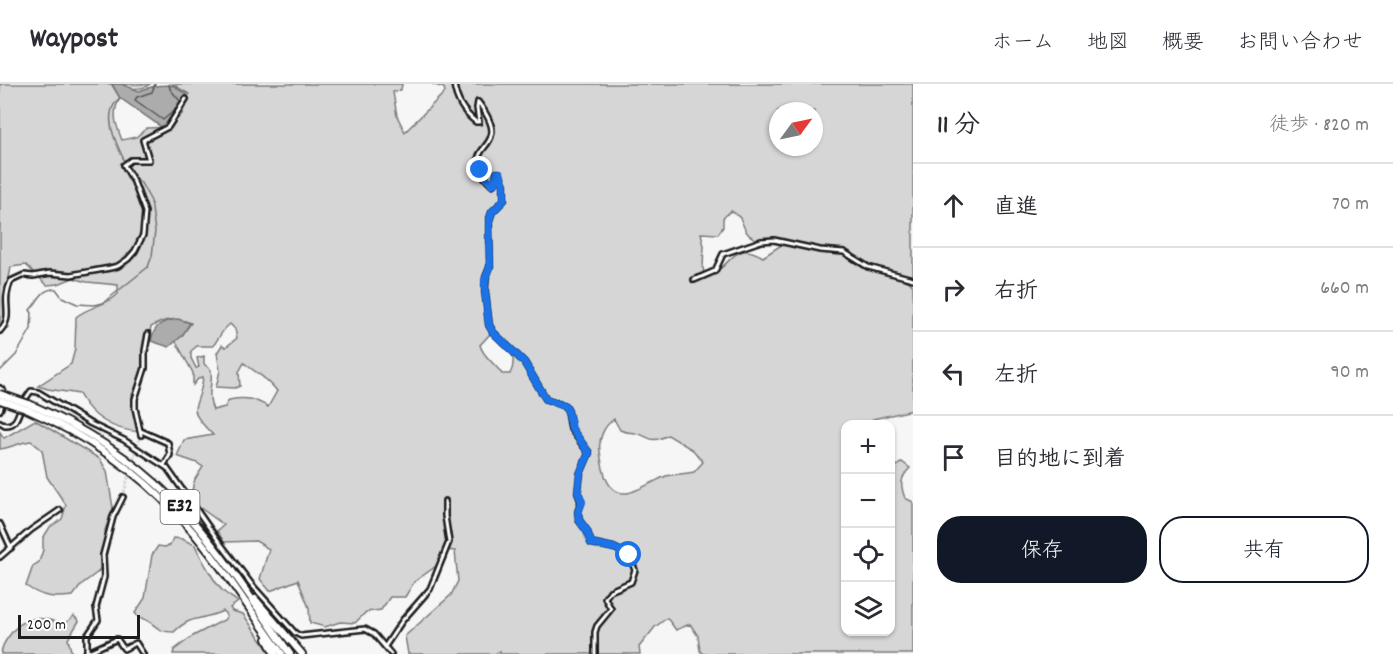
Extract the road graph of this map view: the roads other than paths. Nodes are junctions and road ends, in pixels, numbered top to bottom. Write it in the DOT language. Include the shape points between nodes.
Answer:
graph roads {
  1 [pos="453,84"];
  2 [pos="186,99"];
  3 [pos="913,279"];
  4 [pos="694,280"];
  5 [pos="0,332"];
  6 [pos="148,334"];
  7 [pos="0,388"];
  8 [pos="0,394"];
  9 [pos="0,400"];
  10 [pos="28,407"];
  11 [pos="0,410"];
  12 [pos="0,422"];
  13 [pos="164,465"];
  14 [pos="123,497"];
  15 [pos="445,501"];
  16 [pos="60,510"];
  17 [pos="0,524"];
  18 [pos="11,548"];
  19 [pos="0,557"];
  20 [pos="222,564"];
  21 [pos="386,645"];
  22 [pos="86,653"];
  23 [pos="143,654"];
  24 [pos="275,654"];
  25 [pos="282,654"];
  26 [pos="290,654"];
  27 [pos="302,654"];
  28 [pos="391,654"];
  29 [pos="595,654"];
  1 -- 29 [label="street" via="459,103 472,119 479,122 478,102 489,121 491,137 478,159 478,167 492,184 500,173 504,185 504,200 489,221 490,267 485,291 489,325 524,362 546,399 565,406 572,429 589,453 578,492 582,502 579,520 588,539 597,546 625,552 633,561 631,582 610,591 605,598 611,609 597,626"];
  2 -- 5 [label="street" via="168,127 143,140 149,160 125,164 145,212 143,235 135,251 110,268 71,275 24,275 11,281 3,296 6,321"];
  3 -- 4 [label="street" via="868,267 844,252 774,240 723,254 715,271"];
  6 -- 13 [label="street" via="135,408 141,433 168,443 170,455"];
  7 -- 11 [label="street" via="5,394"];
  8 -- 10 [label="highway, E32, bridge"];
  9 -- 10 [label="highway, E32, bridge"];
  10 -- 20 [label="highway, E32" via="90,434 129,461 190,518"];
  12 -- 13 [label="street" via="8,426 14,423 28,393 34,391"];
  13 -- 21 [label="street" via="252,585 295,633 301,636 365,629"];
  14 -- 22 [label="street" via="103,555 98,620 87,636"];
  15 -- 21 [label="street" via="449,542 430,589"];
  16 -- 18 [label="street"];
  17 -- 18 [label="street"];
  18 -- 19 [label="street"];
  20 -- 24 [label="highway"];
  20 -- 25 [label="highway, E32"];
  20 -- 26 [label="highway, E32"];
  20 -- 27 [label="highway"];
  21 -- 28 [label="street"];
  22 -- 23 [label="street" via="117,639 124,649 136,643"];
}
